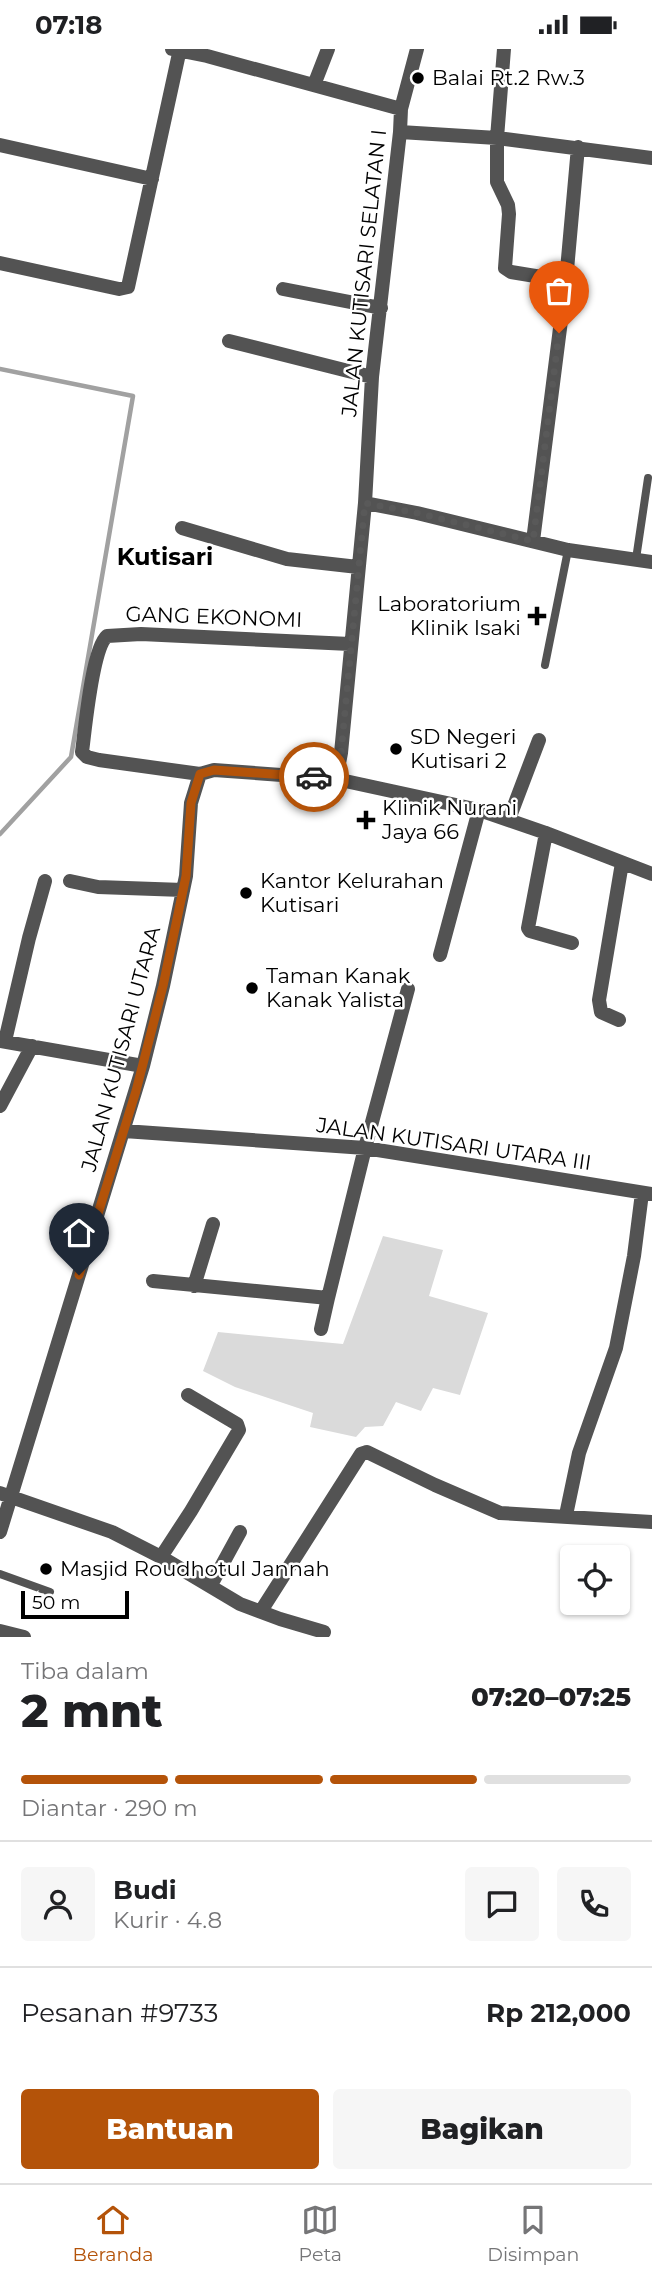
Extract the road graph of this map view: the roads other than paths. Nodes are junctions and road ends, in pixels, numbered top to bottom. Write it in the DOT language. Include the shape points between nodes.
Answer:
graph roads {
  1 [pos="177,49"];
  2 [pos="328,49"];
  3 [pos="416,49"];
  4 [pos="503,49"];
  5 [pos="314,85"];
  6 [pos="401,109"];
  7 [pos="400,132"];
  8 [pos="497,138"];
  9 [pos="0,145"];
  10 [pos="578,147"];
  11 [pos="652,158"];
  12 [pos="152,179"];
  13 [pos="0,263"];
  14 [pos="566,281"];
  15 [pos="283,289"];
  16 [pos="381,308"];
  17 [pos="229,341"];
  18 [pos="372,377"];
  19 [pos="648,478"];
  20 [pos="365,503"];
  21 [pos="182,529"];
  22 [pos="533,541"];
  23 [pos="568,550"];
  24 [pos="636,559"];
  25 [pos="652,562"];
  26 [pos="358,567"];
  27 [pos="350,644"];
  28 [pos="545,665"];
  29 [pos="539,740"];
  30 [pos="200,774"];
  31 [pos="336,779"];
  32 [pos="479,810"];
  33 [pos="509,819"];
  34 [pos="546,833"];
  35 [pos="622,863"];
  36 [pos="652,874"];
  37 [pos="45,881"];
  38 [pos="70,881"];
  39 [pos="183,890"];
  40 [pos="572,943"];
  41 [pos="440,955"];
  42 [pos="408,989"];
  43 [pos="619,1020"];
  44 [pos="2,1041"];
  45 [pos="32,1046"];
  46 [pos="143,1066"];
  47 [pos="0,1106"];
  48 [pos="124,1131"];
  49 [pos="365,1148"];
  50 [pos="647,1193"];
  51 [pos="213,1224"];
  52 [pos="153,1281"];
  53 [pos="194,1286"];
  54 [pos="328,1298"];
  55 [pos="321,1329"];
  56 [pos="188,1395"];
  57 [pos="5,1495"];
  58 [pos="566,1515"];
  59 [pos="652,1522"];
  60 [pos="0,1532"];
  61 [pos="240,1532"];
  62 [pos="161,1557"];
  63 [pos="0,1574"];
  64 [pos="211,1585"];
  65 [pos="50,1591"];
  66 [pos="261,1611"];
  67 [pos="0,1631"];
  68 [pos="324,1632"];
  69 [pos="24,1637"];
  1 -- 5 [label="street"];
  1 -- 12 [label="street"];
  2 -- 5 [label="street"];
  3 -- 6 [label="street, JALAN KUTISARI SELATAN I"];
  4 -- 8 [label="street"];
  5 -- 6 [label="street"];
  6 -- 7 [label="street, JALAN KUTISARI SELATAN I"];
  7 -- 8 [label="street"];
  7 -- 16 [label="street, JALAN KUTISARI SELATAN I"];
  8 -- 10 [label="street"];
  8 -- 14 [label="street" via="497,183 509,214 505,268"];
  9 -- 12 [label="street"];
  10 -- 11 [label="street"];
  10 -- 14 [label="street"];
  12 -- 13 [label="street" via="125,288"];
  14 -- 22 [label="street"];
  15 -- 16 [label="street"];
  16 -- 18 [label="street, JALAN KUTISARI SELATAN I"];
  17 -- 18 [label="street"];
  18 -- 20 [label="street, JALAN KUTISARI SELATAN I"];
  19 -- 24 [label="lane"];
  20 -- 22 [label="street"];
  20 -- 26 [label="street, JALAN KUTISARI SELATAN I"];
  21 -- 26 [label="street" via="287,559"];
  22 -- 23 [label="street"];
  23 -- 24 [label="street"];
  23 -- 28 [label="lane"];
  24 -- 25 [label="street"];
  26 -- 27 [label="street, JALAN KUTISARI SELATAN I"];
  27 -- 30 [label="street, GANG EKONOMI" via="141,634 103,639 84,754"];
  27 -- 31 [label="street, JALAN KUTISARI SELATAN I"];
  29 -- 33 [label="street"];
  30 -- 31 [label="street" via="214,770"];
  30 -- 39 [label="street, JALAN KUTISARI UTARA" via="191,803"];
  31 -- 32 [label="street"];
  32 -- 33 [label="street"];
  32 -- 41 [label="street"];
  33 -- 34 [label="street"];
  34 -- 35 [label="street"];
  34 -- 40 [label="street" via="528,928"];
  35 -- 36 [label="street"];
  35 -- 43 [label="street" via="598,1000 601,1012"];
  37 -- 44 [label="street"];
  38 -- 39 [label="street" via="98,887"];
  39 -- 46 [label="street, JALAN KUTISARI UTARA"];
  42 -- 49 [label="street"];
  44 -- 45 [label="street"];
  45 -- 46 [label="street"];
  45 -- 47 [label="street"];
  46 -- 48 [label="street, JALAN KUTISARI UTARA"];
  48 -- 49 [label="street, JALAN KUTISARI UTARA III"];
  48 -- 57 [label="street, JALAN KUTISARI UTARA"];
  49 -- 50 [label="street, JALAN KUTISARI UTARA III"];
  49 -- 54 [label="street"];
  50 -- 58 [label="street" via="616,1348 579,1453"];
  51 -- 53 [label="street"];
  52 -- 53 [label="street"];
  53 -- 54 [label="street"];
  54 -- 55 [label="street"];
  56 -- 62 [label="street" via="237,1424 239,1430"];
  57 -- 60 [label="street, JALAN KUTISARI UTARA"];
  57 -- 62 [label="street" via="112,1532"];
  58 -- 59 [label="street"];
  58 -- 66 [label="street" via="500,1513 367,1451 360,1454"];
  61 -- 64 [label="street"];
  62 -- 64 [label="street"];
  63 -- 65 [label="lane"];
  64 -- 66 [label="street"];
  66 -- 68 [label="street"];
  67 -- 69 [label="street"];
}
